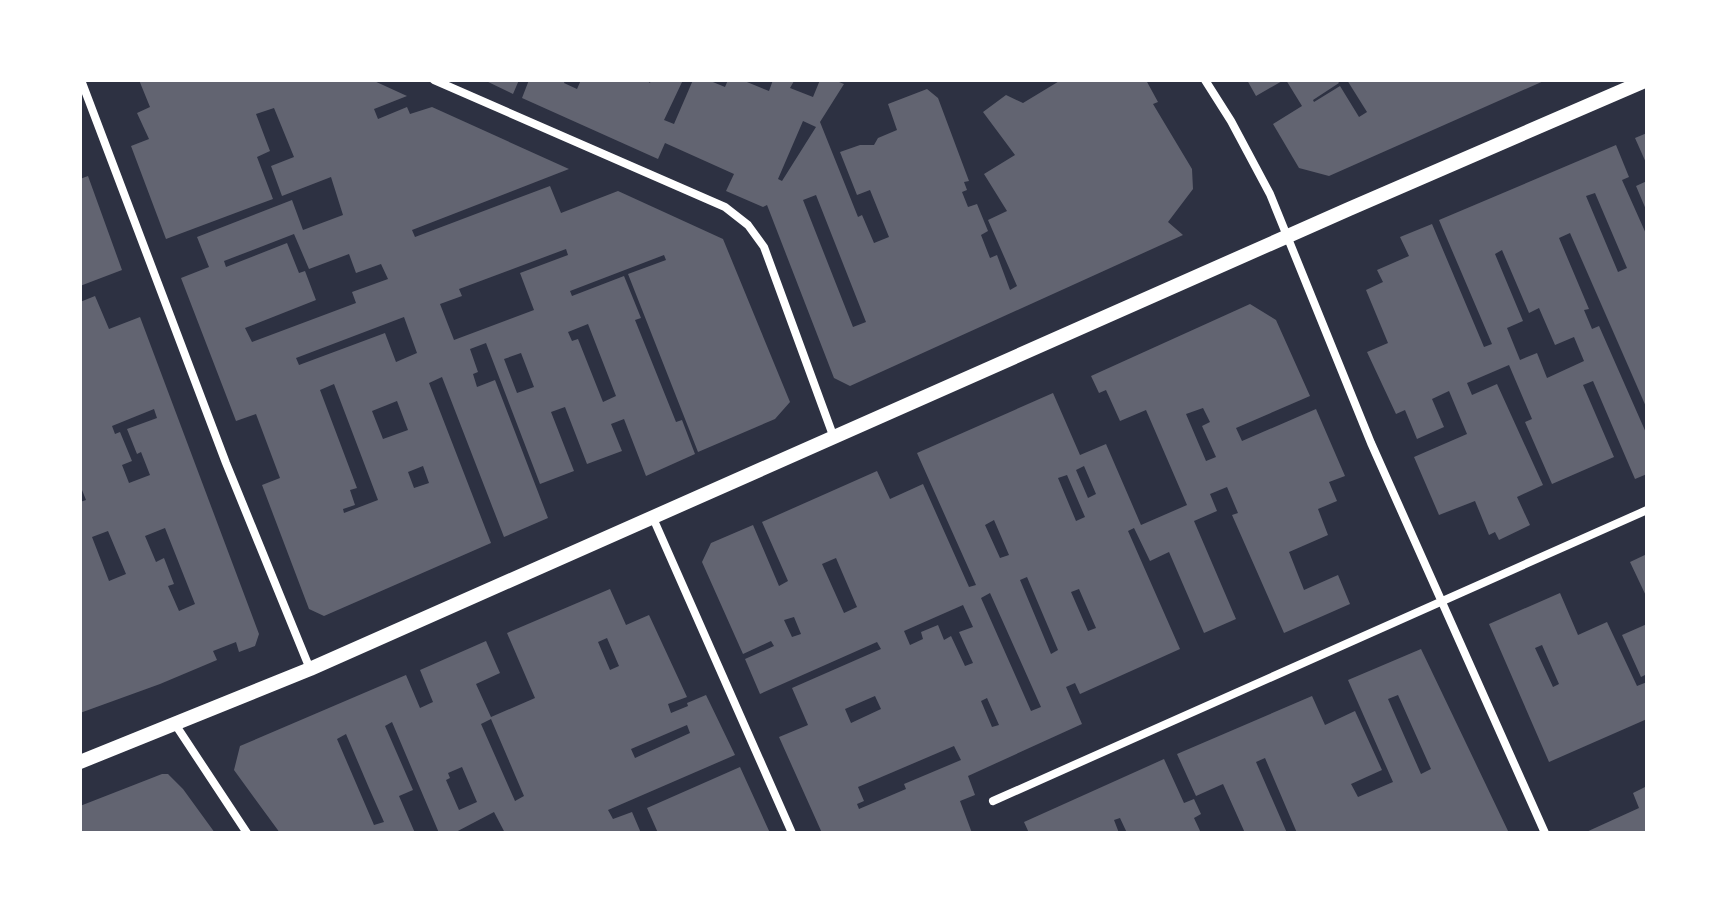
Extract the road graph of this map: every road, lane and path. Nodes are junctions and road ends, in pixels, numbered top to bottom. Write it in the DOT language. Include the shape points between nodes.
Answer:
graph roads {
  1 [pos="81,80"];
  2 [pos="434,80"];
  3 [pos="1205,80"];
  4 [pos="1647,80"];
  5 [pos="1287,237"];
  6 [pos="834,438"];
  7 [pos="1647,510"];
  8 [pos="653,518"];
  9 [pos="1442,600"];
  10 [pos="310,669"];
  11 [pos="175,724"];
  12 [pos="80,762"];
  13 [pos="993,801"];
  14 [pos="247,833"];
  15 [pos="792,833"];
  16 [pos="1545,833"];
  1 -- 10 [label="street"];
  2 -- 6 [label="street" via="725,207 748,225 764,247"];
  3 -- 5 [label="street" via="1270,194"];
  4 -- 5 [label="street"];
  5 -- 6 [label="street"];
  5 -- 9 [label="street"];
  6 -- 8 [label="street"];
  7 -- 9 [label="street"];
  8 -- 10 [label="street"];
  8 -- 15 [label="street"];
  9 -- 13 [label="street"];
  9 -- 16 [label="street"];
  10 -- 11 [label="street"];
  11 -- 12 [label="street"];
  11 -- 14 [label="street"];
}
